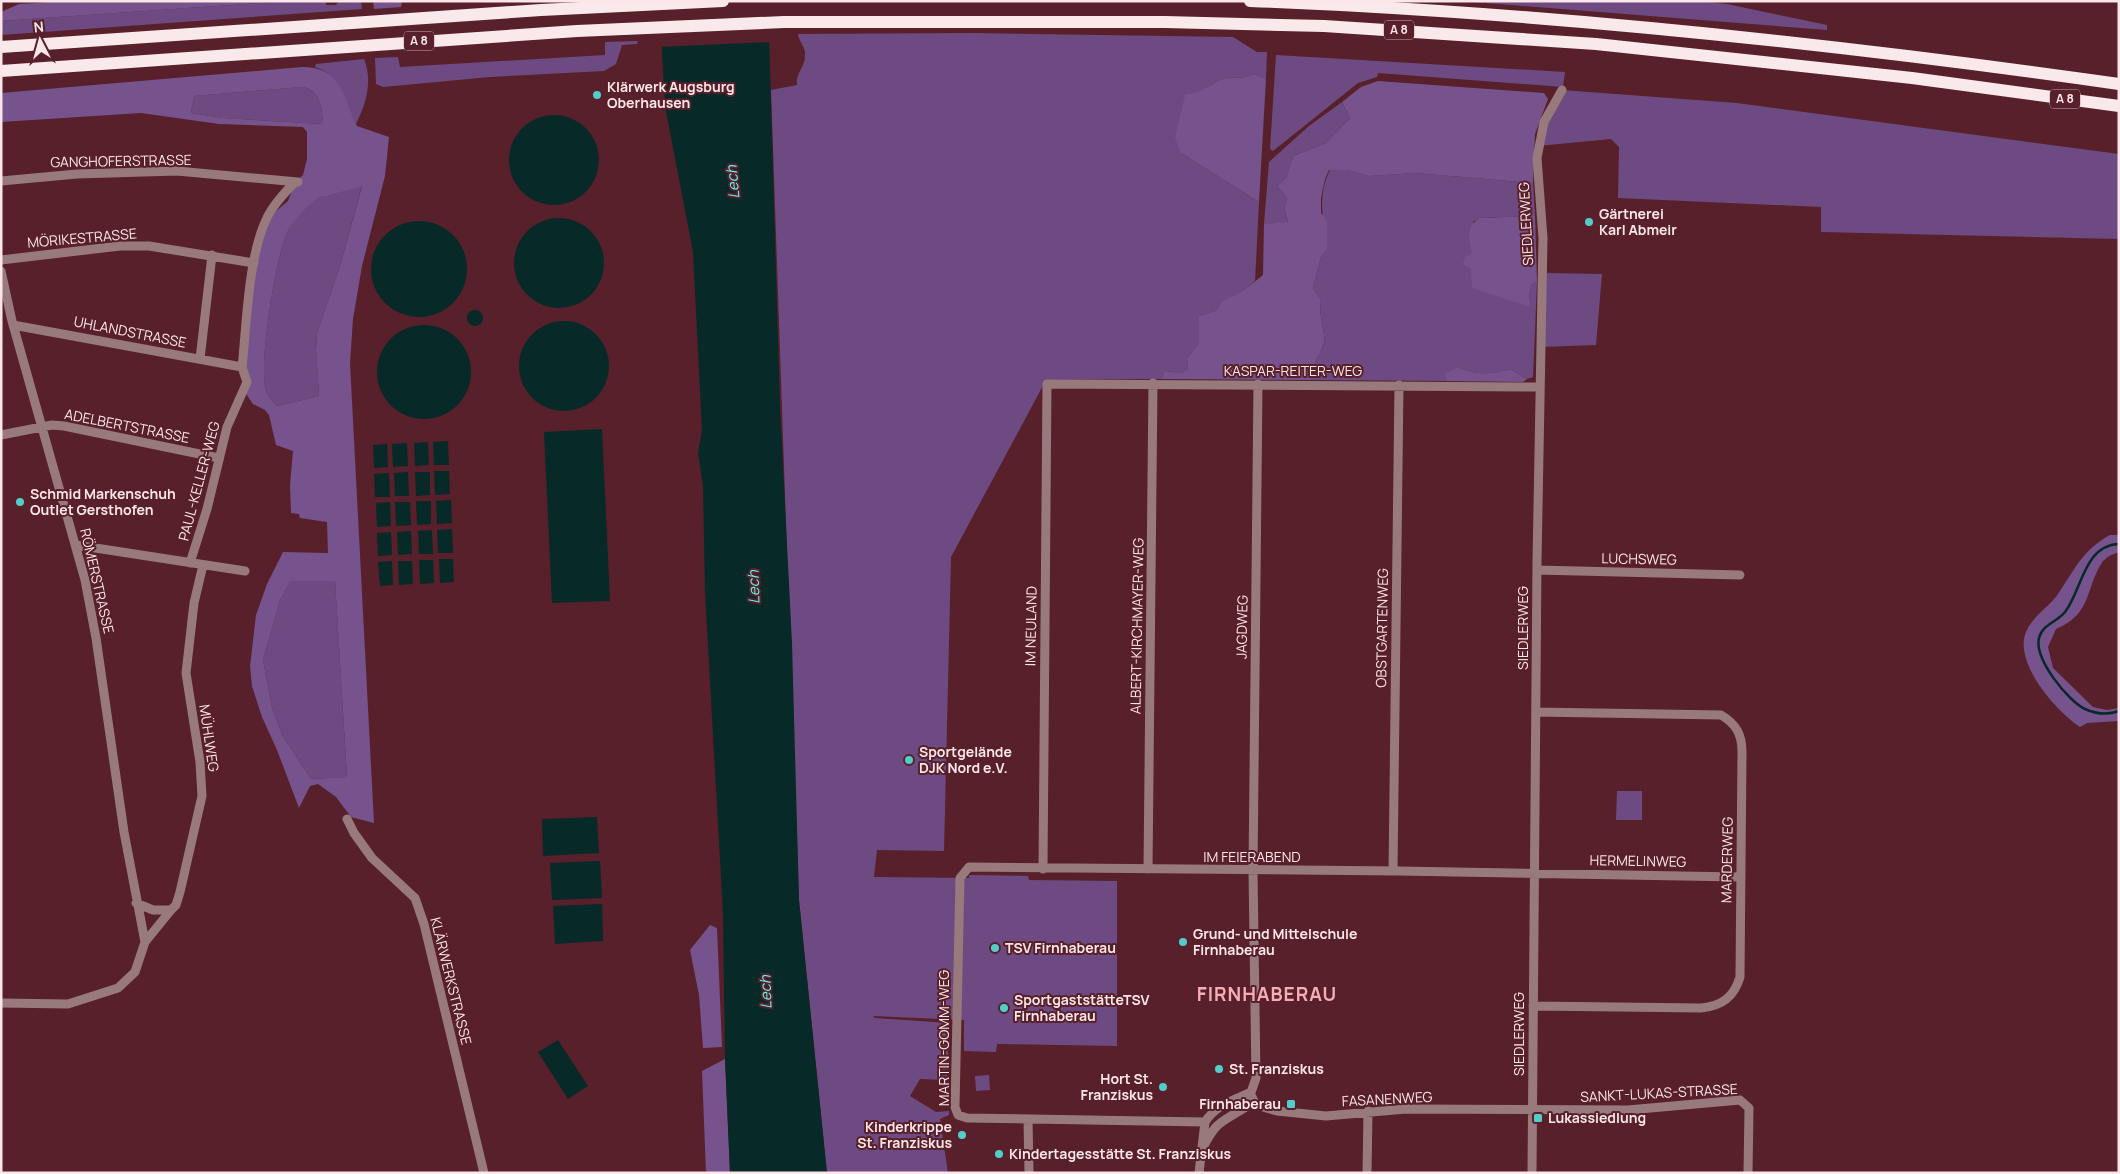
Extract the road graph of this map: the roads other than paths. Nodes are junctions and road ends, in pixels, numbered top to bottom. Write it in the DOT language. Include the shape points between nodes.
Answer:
graph roads {
  1 [pos="723,1"];
  2 [pos="1250,1"];
  3 [pos="1,47"];
  4 [pos="1,71"];
  5 [pos="2119,84"];
  6 [pos="1562,90"];
  7 [pos="2119,106"];
  8 [pos="1,181"];
  9 [pos="298,182"];
  10 [pos="212,255"];
  11 [pos="1,260"];
  12 [pos="254,262"];
  13 [pos="1,271"];
  14 [pos="13,325"];
  15 [pos="200,359"];
  16 [pos="242,367"];
  17 [pos="1047,384"];
  18 [pos="1153,384"];
  19 [pos="1258,384"];
  20 [pos="1399,385"];
  21 [pos="1539,387"];
  22 [pos="42,427"];
  23 [pos="1,435"];
  24 [pos="218,458"];
  25 [pos="76,545"];
  26 [pos="190,563"];
  27 [pos="203,565"];
  28 [pos="1537,570"];
  29 [pos="245,572"];
  30 [pos="1740,575"];
  31 [pos="1536,712"];
  32 [pos="347,820"];
  33 [pos="969,867"];
  34 [pos="1043,869"];
  35 [pos="1148,869"];
  36 [pos="1253,871"];
  37 [pos="1394,871"];
  38 [pos="1535,873"];
  39 [pos="1740,877"];
  40 [pos="136,903"];
  41 [pos="170,910"];
  42 [pos="145,942"];
  43 [pos="1,1003"];
  44 [pos="1533,1006"];
  45 [pos="1249,1093"];
  46 [pos="1533,1110"];
  47 [pos="1368,1111"];
  48 [pos="1028,1119"];
  49 [pos="1205,1122"];
  50 [pos="1201,1151"];
  51 [pos="484,1173"];
  52 [pos="1029,1173"];
  53 [pos="1199,1173"];
  54 [pos="1367,1173"];
  55 [pos="1532,1173"];
  56 [pos="1748,1173"];
  1 -- 3 [label="highway, A 8"];
  2 -- 5 [label="highway, A 8" via="1455,11 1615,24 1915,55"];
  4 -- 7 [label="highway, A 8" via="638,28 784,22 1165,22 1324,26 1596,44 1912,78"];
  6 -- 21 [label="street, SIEDLERWEG" via="1544,122 1537,158 1543,238"];
  8 -- 9 [label="street, GANGHOFERSTRASSE" via="77,174 178,171"];
  9 -- 12 [label="street, PAUL-KELLER-WEG" via="271,210"];
  10 -- 11 [label="street, MÖRIKESTRASSE" via="149,246 120,246"];
  10 -- 12 [label="street, MÖRIKESTRASSE"];
  10 -- 15 [label="street"];
  12 -- 16 [label="street, PAUL-KELLER-WEG"];
  13 -- 14 [label="street, RÖMERSTRASSE"];
  14 -- 15 [label="street, UHLANDSTRASSE"];
  14 -- 22 [label="street, RÖMERSTRASSE"];
  15 -- 16 [label="street, UHLANDSTRASSE"];
  16 -- 24 [label="street, PAUL-KELLER-WEG" via="247,382 230,419"];
  17 -- 18 [label="street, KASPAR-REITER-WEG"];
  17 -- 34 [label="street, IM NEULAND"];
  18 -- 19 [label="street, KASPAR-REITER-WEG"];
  18 -- 35 [label="street, ALBERT-KIRCHMAYER-WEG"];
  19 -- 20 [label="street, KASPAR-REITER-WEG"];
  19 -- 36 [label="street, JAGDWEG"];
  20 -- 21 [label="street, KASPAR-REITER-WEG"];
  20 -- 37 [label="street, OBSTGARTENWEG"];
  21 -- 28 [label="street, SIEDLERWEG"];
  22 -- 23 [label="street, ADELBERTSTRASSE"];
  22 -- 24 [label="street, ADELBERTSTRASSE" via="64,426"];
  22 -- 25 [label="street, RÖMERSTRASSE"];
  24 -- 26 [label="street, PAUL-KELLER-WEG" via="207,509"];
  25 -- 26 [label="street"];
  25 -- 40 [label="street, RÖMERSTRASSE" via="96,638"];
  26 -- 27 [label="street"];
  27 -- 29 [label="street"];
  27 -- 41 [label="street, MÜHLWEG" via="194,603 186,673 202,796 180,892 176,905"];
  28 -- 30 [label="street, LUCHSWEG"];
  28 -- 31 [label="street, SIEDLERWEG"];
  31 -- 38 [label="street, SIEDLERWEG"];
  31 -- 39 [label="street, MARDERWEG" via="1715,714 1733,722 1740,734 1742,748"];
  32 -- 51 [label="street, KLÄRWERKSTRASSE" via="372,858 415,898"];
  33 -- 34 [label="street, IM FEIERABEND"];
  33 -- 48 [label="street, MARTIN-GOMM-WEG" via="960,878 955,1107 958,1115 967,1118"];
  34 -- 35 [label="street, IM FEIERABEND"];
  35 -- 36 [label="street, IM FEIERABEND"];
  36 -- 37 [label="street, IM FEIERABEND"];
  36 -- 45 [label="street, JAGDWEG" via="1256,1078"];
  37 -- 38 [label="street, IM FEIERABEND"];
  38 -- 39 [label="street, HERMELINWEG"];
  38 -- 44 [label="street, SIEDLERWEG"];
  39 -- 44 [label="street, MARDERWEG" via="1740,977 1727,1000 1701,1008"];
  40 -- 41 [label="street" via="152,910"];
  40 -- 42 [label="street, RÖMERSTRASSE"];
  41 -- 42 [label="street"];
  42 -- 43 [label="street" via="135,972 118,988 68,1004"];
  44 -- 46 [label="street, SIEDLERWEG"];
  45 -- 47 [label="street, FASANENWEG" via="1256,1105 1277,1111 1326,1116"];
  45 -- 49 [label="street" via="1226,1103"];
  45 -- 50 [label="street" via="1246,1107 1214,1128"];
  46 -- 47 [label="street, FASANENWEG"];
  46 -- 55 [label="street, SIEDLERWEG"];
  46 -- 56 [label="street, SANKT-LUKAS-STRASSE" via="1628,1110 1740,1100 1748,1108"];
  47 -- 54 [label="street"];
  48 -- 49 [label="street, MARTIN-GOMM-WEG"];
  48 -- 52 [label="street"];
  49 -- 50 [label="street"];
  50 -- 53 [label="street"];
}
